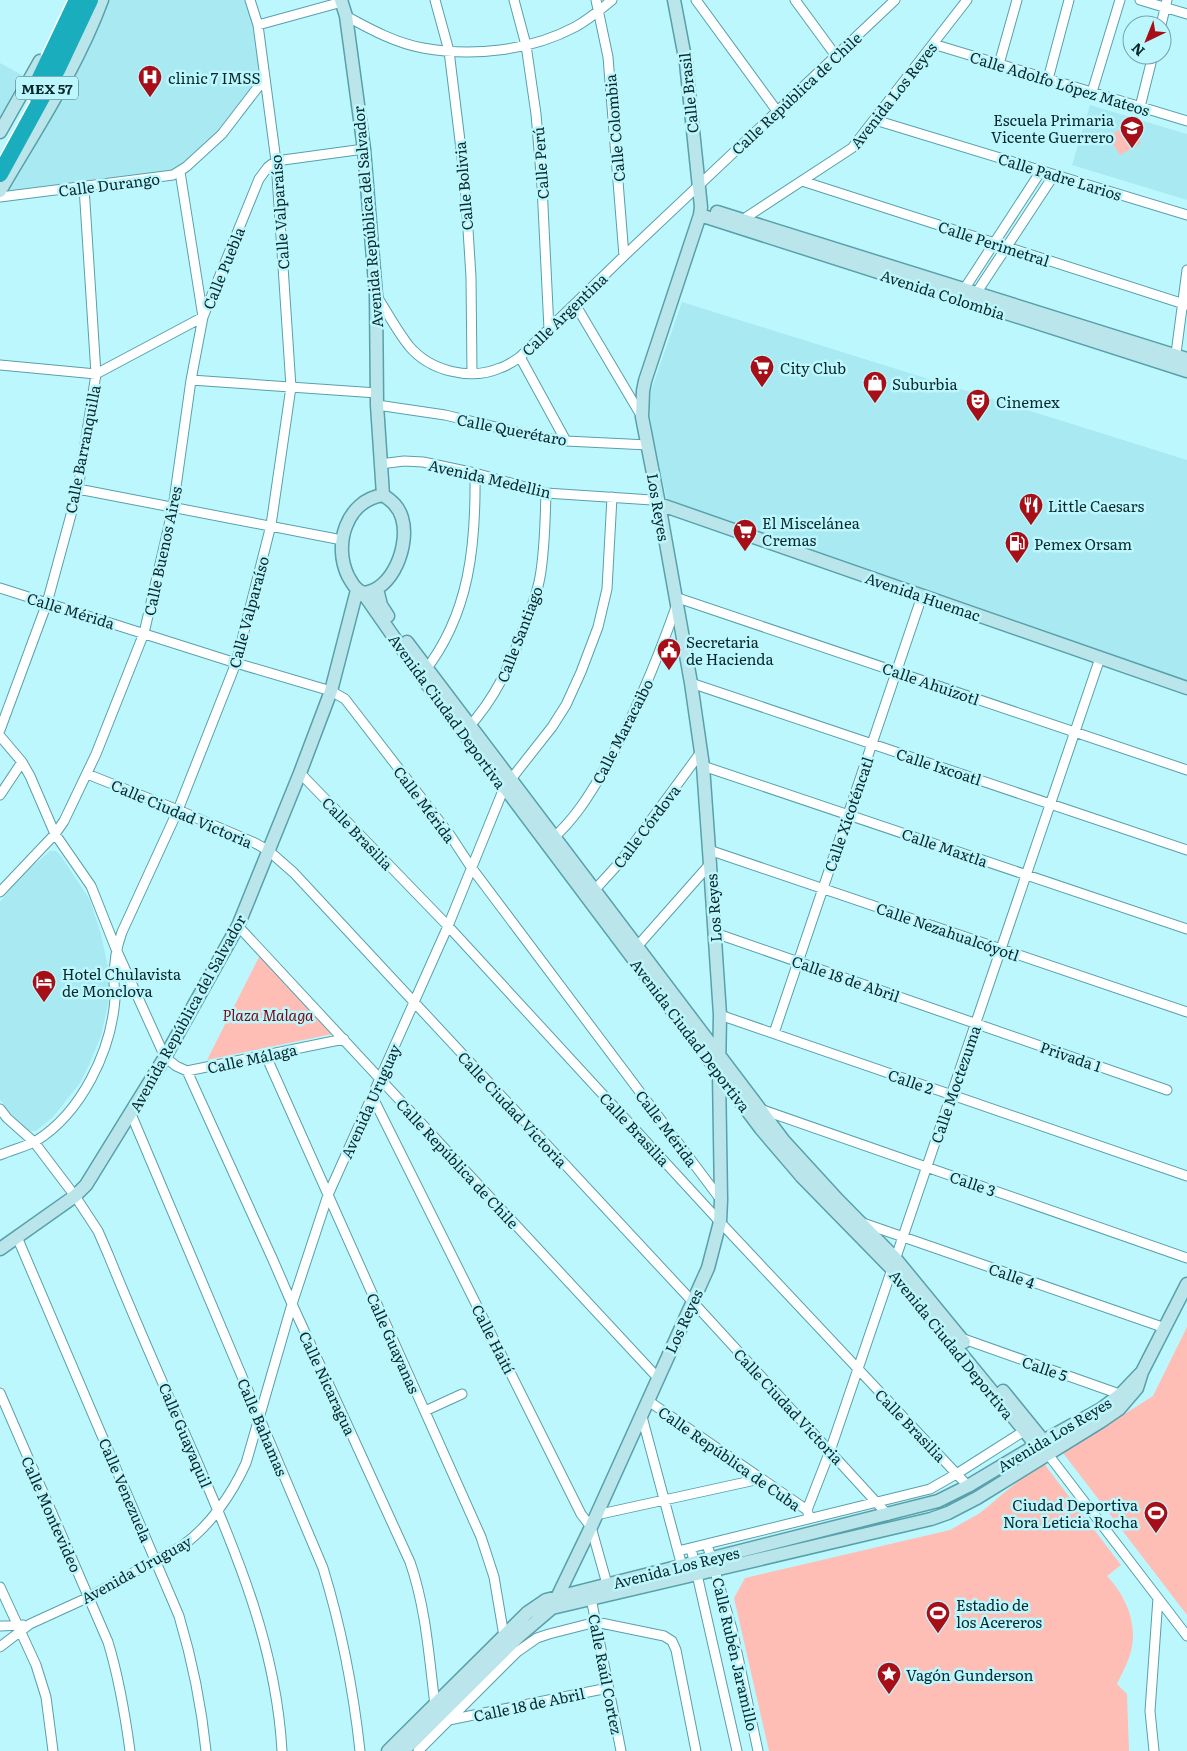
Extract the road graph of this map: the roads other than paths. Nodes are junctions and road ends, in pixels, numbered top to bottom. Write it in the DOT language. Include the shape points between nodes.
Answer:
graph roads {
  1 [pos="69,0"];
  2 [pos="76,0"];
  3 [pos="90,0"];
  4 [pos="102,0"];
  5 [pos="250,0"];
  6 [pos="435,0"];
  7 [pos="514,0"];
  8 [pos="596,0"];
  9 [pos="612,0"];
  10 [pos="674,0"];
  11 [pos="696,0"];
  12 [pos="795,0"];
  13 [pos="967,0"];
  14 [pos="1017,0"];
  15 [pos="1069,0"];
  16 [pos="1120,0"];
  17 [pos="1140,0"];
  18 [pos="341,1"];
  19 [pos="892,1"];
  20 [pos="1166,4"];
  21 [pos="599,10"];
  22 [pos="1187,14"];
  23 [pos="346,16"];
  24 [pos="258,25"];
  25 [pos="933,44"];
  26 [pos="526,45"];
  27 [pos="449,51"];
  28 [pos="836,56"];
  29 [pos="999,64"];
  30 [pos="1150,65"];
  31 [pos="265,78"];
  32 [pos="1048,79"];
  33 [pos="1092,92"];
  34 [pos="1140,107"];
  35 [pos="777,111"];
  36 [pos="875,120"];
  37 [pos="1187,120"];
  38 [pos="0,132"];
  39 [pos="364,149"];
  40 [pos="0,152"];
  41 [pos="276,160"];
  42 [pos="1041,171"];
  43 [pos="180,172"];
  44 [pos="0,174"];
  45 [pos="1054,175"];
  46 [pos="802,181"];
  47 [pos="84,187"];
  48 [pos="698,187"];
  49 [pos="0,191"];
  50 [pos="0,197"];
  51 [pos="701,211"];
  52 [pos="1187,216"];
  53 [pos="737,224"];
  54 [pos="995,243"];
  55 [pos="1008,247"];
  56 [pos="624,256"];
  57 [pos="1187,270"];
  58 [pos="376,295"];
  59 [pos="967,296"];
  60 [pos="575,304"];
  61 [pos="1184,304"];
  62 [pos="203,317"];
  63 [pos="549,329"];
  64 [pos="520,357"];
  65 [pos="1179,360"];
  66 [pos="0,365"];
  67 [pos="1187,371"];
  68 [pos="96,374"];
  69 [pos="472,374"];
  70 [pos="191,380"];
  71 [pos="291,387"];
  72 [pos="377,399"];
  73 [pos="642,417"];
  74 [pos="566,441"];
  75 [pos="648,446"];
  76 [pos="380,464"];
  77 [pos="476,473"];
  78 [pos="78,489"];
  79 [pos="546,492"];
  80 [pos="382,494"];
  81 [pos="612,497"];
  82 [pos="659,504"];
  83 [pos="173,508"];
  84 [pos="271,525"];
  85 [pos="342,540"];
  86 [pos="0,588"];
  87 [pos="377,589"];
  88 [pos="360,592"];
  89 [pos="922,596"];
  90 [pos="676,602"];
  91 [pos="47,603"];
  92 [pos="144,633"];
  93 [pos="1100,658"];
  94 [pos="236,663"];
  95 [pos="424,672"];
  96 [pos="896,672"];
  97 [pos="691,682"];
  98 [pos="1187,688"];
  99 [pos="331,691"];
  100 [pos="467,729"];
  101 [pos="0,730"];
  102 [pos="1075,732"];
  103 [pos="0,736"];
  104 [pos="872,744"];
  105 [pos="701,752"];
  106 [pos="22,762"];
  107 [pos="703,766"];
  108 [pos="1187,770"];
  109 [pos="300,773"];
  110 [pos="87,774"];
  111 [pos="508,783"];
  112 [pos="0,795"];
  113 [pos="1051,803"];
  114 [pos="178,810"];
  115 [pos="848,815"];
  116 [pos="55,834"];
  117 [pos="551,840"];
  118 [pos="709,850"];
  119 [pos="1187,850"];
  120 [pos="268,852"];
  121 [pos="710,864"];
  122 [pos="471,867"];
  123 [pos="1026,875"];
  124 [pos="824,887"];
  125 [pos="0,892"];
  126 [pos="592,894"];
  127 [pos="238,926"];
  128 [pos="448,926"];
  129 [pos="1187,929"];
  130 [pos="715,933"];
  131 [pos="116,949"];
  132 [pos="1001,949"];
  133 [pos="634,950"];
  134 [pos="798,961"];
  135 [pos="414,1003"];
  136 [pos="1187,1012"];
  137 [pos="720,1015"];
  138 [pos="976,1022"];
  139 [pos="774,1033"];
  140 [pos="344,1039"];
  141 [pos="720,1055"];
  142 [pos="266,1056"];
  143 [pos="165,1057"];
  144 [pos="188,1071"];
  145 [pos="719,1073"];
  146 [pos="380,1079"];
  147 [pos="1167,1090"];
  148 [pos="951,1095"];
  149 [pos="372,1096"];
  150 [pos="0,1109"];
  151 [pos="760,1109"];
  152 [pos="131,1114"];
  153 [pos="34,1142"];
  154 [pos="0,1154"];
  155 [pos="926,1167"];
  156 [pos="1187,1176"];
  157 [pos="328,1195"];
  158 [pos="75,1196"];
  159 [pos="721,1200"];
  160 [pos="858,1221"];
  161 [pos="720,1222"];
  162 [pos="17,1237"];
  163 [pos="903,1237"];
  164 [pos="0,1249"];
  165 [pos="1187,1258"];
  166 [pos="894,1264"];
  167 [pos="1187,1284"];
  168 [pos="692,1300"];
  169 [pos="292,1304"];
  170 [pos="1165,1328"];
  171 [pos="960,1338"];
  172 [pos="858,1369"];
  173 [pos="657,1377"];
  174 [pos="0,1393"];
  175 [pos="462,1394"];
  176 [pos="1125,1396"];
  177 [pos="647,1400"];
  178 [pos="425,1411"];
  179 [pos="641,1413"];
  180 [pos="259,1418"];
  181 [pos="1024,1431"];
  182 [pos="1040,1443"];
  183 [pos="830,1451"];
  184 [pos="1047,1453"];
  185 [pos="958,1473"];
  186 [pos="760,1478"];
  187 [pos="968,1486"];
  188 [pos="664,1501"];
  189 [pos="878,1503"];
  190 [pos="218,1510"];
  191 [pos="809,1514"];
  192 [pos="888,1515"];
  193 [pos="593,1521"];
  194 [pos="706,1544"];
  195 [pos="691,1548"];
  196 [pos="678,1551"];
  197 [pos="156,1561"];
  198 [pos="713,1564"];
  199 [pos="689,1570"];
  200 [pos="607,1584"];
  201 [pos="0,1587"];
  202 [pos="88,1596"];
  203 [pos="591,1598"];
  204 [pos="1158,1598"];
  205 [pos="554,1602"];
  206 [pos="596,1622"];
  207 [pos="0,1626"];
  208 [pos="20,1628"];
  209 [pos="504,1636"];
  210 [pos="1187,1636"];
  211 [pos="0,1647"];
  212 [pos="608,1688"];
  213 [pos="435,1705"];
  214 [pos="449,1720"];
  215 [pos="53,1751"];
  216 [pos="130,1751"];
  217 [pos="206,1751"];
  218 [pos="282,1751"];
  219 [pos="360,1751"];
  220 [pos="388,1751"];
  221 [pos="403,1751"];
  222 [pos="418,1751"];
  223 [pos="621,1751"];
  224 [pos="696,1751"];
  225 [pos="737,1751"];
  226 [pos="758,1751"];
  227 [pos="1154,1751"];
  1 -- 38 [label="street" via="40,61"];
  2 -- 40 [label="highway, MEX 57" via="30,98"];
  3 -- 44 [label="highway, MEX 57" via="57,70"];
  4 -- 49 [label="street" via="67,76"];
  5 -- 24 [label="street, Calle Valparaíso"];
  6 -- 27 [label="street, Calle Bolivia"];
  7 -- 26 [label="street, Calle Perú"];
  8 -- 21 [label="street, Calle Colombia"];
  9 -- 21 [label="street"];
  10 -- 48 [label="street, Calle Brasil" via="686,63"];
  11 -- 35 [label="street"];
  12 -- 28 [label="street"];
  13 -- 25 [label="street, Avenida Los Reyes"];
  14 -- 29 [label="street"];
  15 -- 32 [label="street"];
  16 -- 33 [label="street"];
  17 -- 20 [label="street"];
  18 -- 23 [label="street, Avenida República del Salvador"];
  18 -- 24 [label="street"];
  19 -- 28 [label="street, Calle República de Chile"];
  20 -- 22 [label="street"];
  21 -- 26 [label="street" via="574,27"];
  21 -- 56 [label="street, Calle Colombia" via="608,57"];
  23 -- 27 [label="street" via="398,41"];
  23 -- 39 [label="street, Avenida República del Salvador"];
  24 -- 31 [label="street, Calle Valparaíso"];
  25 -- 29 [label="street, Calle Adolfo López Mateos"];
  25 -- 36 [label="street, Avenida Los Reyes"];
  26 -- 27 [label="street" via="495,50"];
  26 -- 63 [label="street, Calle Perú" via="538,132"];
  27 -- 69 [label="street, Calle Bolivia" via="465,182 471,277"];
  28 -- 35 [label="street, Calle República de Chile"];
  29 -- 32 [label="street, Calle Adolfo López Mateos"];
  30 -- 34 [label="street"];
  31 -- 41 [label="street, Calle Valparaíso"];
  31 -- 43 [label="street, Calle Durango" via="222,134"];
  32 -- 33 [label="street, Calle Adolfo López Mateos"];
  33 -- 34 [label="street, Calle Adolfo López Mateos"];
  34 -- 37 [label="street, Calle Adolfo López Mateos"];
  35 -- 48 [label="street, Calle República de Chile"];
  36 -- 42 [label="street, Calle Padre Larios"];
  36 -- 46 [label="street, Avenida Los Reyes" via="845,154"];
  39 -- 41 [label="street"];
  39 -- 58 [label="street, Avenida República del Salvador"];
  41 -- 62 [label="street, Calle Puebla" via="259,179"];
  41 -- 71 [label="street, Calle Valparaíso"];
  42 -- 45 [label="street, Calle Padre Larios"];
  42 -- 54 [label="street"];
  43 -- 47 [label="street, Calle Durango" via="166,177"];
  43 -- 62 [label="street, Calle Buenos Aires"];
  45 -- 52 [label="street, Calle Padre Larios"];
  45 -- 55 [label="street"];
  46 -- 53 [label="street, Avenida Los Reyes"];
  46 -- 54 [label="street, Calle Perimetral"];
  47 -- 50 [label="street, Calle Durango"];
  47 -- 68 [label="street, Calle Barranquilla"];
  48 -- 51 [label="street, Los Reyes"];
  48 -- 56 [label="street, Calle Argentina"];
  51 -- 53 [label="street, Avenida Colombia"];
  51 -- 73 [label="street, Los Reyes" via="645,381"];
  53 -- 59 [label="street, Avenida Colombia"];
  54 -- 55 [label="street, Calle Perimetral"];
  54 -- 59 [label="street"];
  55 -- 59 [label="street"];
  55 -- 61 [label="street, Calle Perimetral"];
  56 -- 60 [label="street, Calle Argentina"];
  57 -- 61 [label="street"];
  58 -- 69 [label="street, Calle Argentina" via="409,346 422,359 436,367"];
  58 -- 72 [label="street, Avenida República del Salvador"];
  59 -- 65 [label="street, Avenida Colombia"];
  60 -- 63 [label="street, Calle Argentina"];
  60 -- 73 [label="street"];
  61 -- 65 [label="street"];
  62 -- 68 [label="street, Calle Puebla"];
  62 -- 70 [label="street, Calle Buenos Aires"];
  63 -- 64 [label="street, Calle Argentina"];
  64 -- 69 [label="street, Calle Argentina" via="487,373"];
  64 -- 74 [label="street"];
  65 -- 67 [label="street, Avenida Colombia"];
  66 -- 68 [label="street"];
  68 -- 78 [label="street, Calle Barranquilla"];
  70 -- 71 [label="street, Calle Querétaro"];
  70 -- 83 [label="street, Calle Buenos Aires"];
  71 -- 72 [label="street, Calle Querétaro"];
  71 -- 84 [label="street, Calle Valparaíso"];
  72 -- 74 [label="street, Calle Querétaro"];
  72 -- 76 [label="street, Avenida República del Salvador"];
  73 -- 75 [label="street, Los Reyes"];
  74 -- 75 [label="street, Calle Querétaro"];
  75 -- 82 [label="street, Los Reyes"];
  76 -- 77 [label="street, Avenida Medellin" via="413,461"];
  76 -- 80 [label="street, Avenida República del Salvador"];
  77 -- 79 [label="street, Avenida Medellin"];
  77 -- 95 [label="street" via="473,553 464,592 441,648"];
  78 -- 83 [label="street"];
  78 -- 91 [label="street, Calle Barranquilla"];
  79 -- 81 [label="street, Avenida Medellin"];
  79 -- 100 [label="street, Calle Santiago" via="544,548 533,603 507,672"];
  80 -- 85 [label="street" via="362,502"];
  80 -- 87 [label="street" via="398,508 404,532 398,562"];
  81 -- 82 [label="street, Avenida Medellin" via="652,500"];
  81 -- 111 [label="street, Avenida Uruguay" via="608,589 598,626 566,705"];
  82 -- 89 [label="street, Avenida Huemac"];
  82 -- 90 [label="street, Los Reyes"];
  83 -- 84 [label="street"];
  83 -- 92 [label="street, Calle Buenos Aires"];
  84 -- 85 [label="street"];
  84 -- 94 [label="street, Calle Valparaíso"];
  85 -- 88 [label="street" via="342,561 353,586"];
  86 -- 91 [label="street, Calle Mérida"];
  87 -- 88 [label="street"];
  87 -- 95 [label="street, Avenida Ciudad Deportiva" via="385,613"];
  88 -- 95 [label="street, Avenida Ciudad Deportiva"];
  88 -- 99 [label="street, Avenida República del Salvador"];
  89 -- 93 [label="street, Avenida Huemac"];
  89 -- 96 [label="street, Calle Xicoténcatl"];
  90 -- 96 [label="street, Calle Ahuízotl"];
  90 -- 97 [label="street, Los Reyes"];
  90 -- 117 [label="street, Calle Maracaibo" via="656,665 634,715 583,805"];
  91 -- 92 [label="street, Calle Mérida"];
  91 -- 101 [label="street, Calle Barranquilla"];
  92 -- 94 [label="street, Calle Mérida"];
  92 -- 110 [label="street, Calle Buenos Aires"];
  93 -- 98 [label="street, Avenida Huemac"];
  93 -- 102 [label="street, Calle Moctezuma"];
  94 -- 99 [label="street, Calle Mérida"];
  94 -- 114 [label="street, Calle Valparaíso"];
  95 -- 100 [label="street, Avenida Ciudad Deportiva"];
  96 -- 102 [label="street, Calle Ahuízotl"];
  96 -- 104 [label="street, Calle Xicoténcatl"];
  97 -- 104 [label="street, Calle Ixcoatl"];
  97 -- 105 [label="street, Los Reyes"];
  99 -- 109 [label="street, Avenida República del Salvador"];
  99 -- 122 [label="street, Calle Mérida" via="351,705"];
  100 -- 111 [label="street, Avenida Ciudad Deportiva"];
  102 -- 108 [label="street, Calle Ahuízotl"];
  102 -- 113 [label="street, Calle Moctezuma"];
  103 -- 106 [label="street"];
  104 -- 113 [label="street, Calle Ixcoatl"];
  104 -- 115 [label="street, Calle Xicoténcatl"];
  105 -- 107 [label="street, Los Reyes"];
  105 -- 126 [label="street, Calle Córdova" via="619,863"];
  106 -- 112 [label="street"];
  106 -- 116 [label="street"];
  107 -- 115 [label="street, Calle Maxtla"];
  107 -- 118 [label="street, Los Reyes"];
  109 -- 120 [label="street, Avenida República del Salvador"];
  109 -- 128 [label="street, Calle Brasilia"];
  110 -- 114 [label="street, Calle Ciudad Victoria"];
  110 -- 116 [label="street, Calle Buenos Aires"];
  111 -- 117 [label="street, Avenida Ciudad Deportiva"];
  111 -- 122 [label="street, Avenida Uruguay"];
  113 -- 119 [label="street, Calle Ixcoatl"];
  113 -- 123 [label="street, Calle Moctezuma"];
  114 -- 120 [label="street, Calle Ciudad Victoria" via="242,837"];
  114 -- 131 [label="street, Calle Valparaíso"];
  115 -- 123 [label="street, Calle Maxtla"];
  115 -- 124 [label="street, Calle Xicoténcatl"];
  116 -- 125 [label="street, Calle Buenos Aires"];
  116 -- 131 [label="street" via="91,886"];
  117 -- 126 [label="street, Avenida Ciudad Deportiva"];
  118 -- 121 [label="street, Los Reyes"];
  118 -- 124 [label="street, Calle Nezahualcóyotl"];
  120 -- 127 [label="street, Avenida República del Salvador"];
  120 -- 135 [label="street, Calle Ciudad Victoria" via="304,884"];
  121 -- 130 [label="street, Los Reyes"];
  121 -- 133 [label="street"];
  122 -- 128 [label="street, Avenida Uruguay"];
  122 -- 159 [label="street, Calle Mérida"];
  123 -- 129 [label="street, Calle Maxtla"];
  123 -- 132 [label="street, Calle Moctezuma"];
  124 -- 132 [label="street, Calle Nezahualcóyotl"];
  124 -- 134 [label="street, Calle Xicoténcatl"];
  126 -- 133 [label="street, Avenida Ciudad Deportiva"];
  127 -- 140 [label="street, Calle República de Chile"];
  127 -- 143 [label="street, Avenida República del Salvador"];
  128 -- 135 [label="street, Avenida Uruguay"];
  128 -- 161 [label="street, Calle Brasilia"];
  130 -- 134 [label="street, Calle 18 de Abril"];
  130 -- 137 [label="street, Los Reyes"];
  131 -- 143 [label="street"];
  131 -- 153 [label="street, Calle Valparaíso" via="115,999 99,1062 74,1106"];
  132 -- 136 [label="street, Calle Nezahualcóyotl"];
  132 -- 138 [label="street, Calle Moctezuma"];
  133 -- 141 [label="street, Avenida Ciudad Deportiva"];
  133 -- 145 [label="street, Avenida Ciudad Deportiva"];
  134 -- 138 [label="street, Calle 18 de Abril"];
  134 -- 139 [label="street, Calle Xicoténcatl"];
  135 -- 146 [label="street, Avenida Uruguay"];
  135 -- 168 [label="street, Calle Ciudad Victoria"];
  137 -- 139 [label="street, Calle 2"];
  137 -- 141 [label="street, Los Reyes"];
  138 -- 147 [label="street, Privada 1"];
  138 -- 148 [label="street, Calle Moctezuma"];
  139 -- 148 [label="street, Calle 2"];
  140 -- 142 [label="street, Calle Málaga"];
  140 -- 146 [label="street, Calle República de Chile"];
  141 -- 145 [label="street, Los Reyes"];
  141 -- 151 [label="street, Avenida Ciudad Deportiva"];
  142 -- 144 [label="street, Calle Málaga"];
  142 -- 157 [label="street, Calle Guayanas"];
  143 -- 144 [label="street, Calle Málaga"];
  143 -- 152 [label="street, Avenida República del Salvador"];
  144 -- 169 [label="street, Calle Nicaragua"];
  145 -- 159 [label="street, Los Reyes"];
  145 -- 166 [label="street, Avenida Ciudad Deportiva" via="802,1177"];
  146 -- 149 [label="street, Avenida Uruguay"];
  146 -- 173 [label="street, Calle República de Chile"];
  148 -- 155 [label="street, Calle Moctezuma"];
  148 -- 156 [label="street, Calle 2"];
  149 -- 157 [label="street, Avenida Uruguay"];
  149 -- 193 [label="street, Calle Haití" via="581,1514"];
  150 -- 153 [label="street, Calle Guayaquil"];
  151 -- 155 [label="street, Calle 3"];
  151 -- 160 [label="street, Avenida Ciudad Deportiva" via="802,1162"];
  152 -- 158 [label="street, Avenida República del Salvador" via="96,1171"];
  152 -- 180 [label="street, Calle Bahamas"];
  153 -- 154 [label="street, Calle Valparaíso"];
  153 -- 158 [label="street, Calle Guayaquil"];
  155 -- 163 [label="street, Calle Moctezuma"];
  155 -- 165 [label="street, Calle 3"];
  157 -- 169 [label="street, Avenida Uruguay"];
  157 -- 178 [label="street, Calle Guayanas"];
  158 -- 162 [label="street, Avenida República del Salvador"];
  158 -- 190 [label="street, Calle Guayaquil" via="98,1231"];
  159 -- 161 [label="street, Los Reyes"];
  160 -- 163 [label="street, Calle 4"];
  160 -- 166 [label="street, Avenida Ciudad Deportiva"];
  161 -- 168 [label="street, Los Reyes" via="708,1268"];
  161 -- 172 [label="street, Calle Brasilia"];
  162 -- 164 [label="street, Avenida República del Salvador"];
  162 -- 197 [label="street, Calle Venezuela"];
  163 -- 166 [label="street, Calle Moctezuma"];
  163 -- 170 [label="street, Calle 4"];
  166 -- 171 [label="street, Avenida Ciudad Deportiva"];
  166 -- 172 [label="street, Calle Moctezuma"];
  166 -- 181 [label="street, Avenida Ciudad Deportiva"];
  167 -- 170 [label="street, Avenida Los Reyes"];
  168 -- 173 [label="street, Los Reyes"];
  168 -- 183 [label="street, Calle Ciudad Victoria"];
  169 -- 180 [label="street, Avenida Uruguay"];
  169 -- 213 [label="street, Calle Nicaragua" via="418,1583"];
  170 -- 176 [label="street, Avenida Los Reyes"];
  171 -- 176 [label="street, Calle 5"];
  171 -- 182 [label="street, Avenida Ciudad Deportiva"];
  172 -- 183 [label="street, Calle Moctezuma"];
  172 -- 185 [label="street, Calle Brasilia"];
  173 -- 177 [label="street, Los Reyes"];
  174 -- 202 [label="street, Calle Montevideo"];
  175 -- 178 [label="street"];
  176 -- 182 [label="street, Avenida Los Reyes"];
  176 -- 184 [label="street, Avenida Los Reyes" via="1119,1409"];
  177 -- 179 [label="street, Los Reyes"];
  177 -- 186 [label="street, Calle República de Cuba"];
  178 -- 209 [label="street, Calle Guayanas" via="482,1537 494,1577"];
  179 -- 188 [label="street"];
  179 -- 193 [label="street, Los Reyes"];
  180 -- 190 [label="street, Avenida Uruguay" via="246,1463"];
  180 -- 219 [label="street, Calle Bahamas" via="319,1559 337,1612 356,1709"];
  181 -- 182 [label="street, Avenida Ciudad Deportiva"];
  181 -- 185 [label="street"];
  182 -- 184 [label="street, Avenida Ciudad Deportiva"];
  182 -- 187 [label="street, Avenida Los Reyes"];
  183 -- 189 [label="street, Calle Ciudad Victoria"];
  183 -- 191 [label="street, Calle Moctezuma"];
  184 -- 198 [label="street, Avenida Los Reyes" via="948,1513"];
  184 -- 204 [label="street, Avenida Ciudad Deportiva"];
  185 -- 187 [label="street, Calle Brasilia"];
  185 -- 189 [label="street" via="930,1489"];
  186 -- 188 [label="street"];
  186 -- 191 [label="street, Calle República de Cuba"];
  187 -- 192 [label="street, Avenida Los Reyes" via="932,1503"];
  188 -- 193 [label="street"];
  188 -- 196 [label="street"];
  189 -- 191 [label="street"];
  189 -- 192 [label="street, Calle Ciudad Victoria"];
  190 -- 197 [label="street, Avenida Uruguay" via="194,1537"];
  190 -- 218 [label="street, Calle Guayaquil" via="263,1631 276,1696"];
  191 -- 194 [label="street"];
  192 -- 198 [label="street, Avenida Los Reyes"];
  193 -- 200 [label="street, Calle Haití"];
  193 -- 205 [label="street, Los Reyes"];
  194 -- 195 [label="street"];
  194 -- 198 [label="street, Calle Rubén Jaramillo"];
  195 -- 196 [label="street"];
  195 -- 199 [label="street"];
  196 -- 199 [label="street"];
  197 -- 202 [label="street, Avenida Uruguay"];
  197 -- 217 [label="street, Calle Venezuela" via="191,1654 202,1707"];
  198 -- 199 [label="street, Avenida Los Reyes"];
  198 -- 226 [label="street, Calle Rubén Jaramillo" via="741,1667"];
  199 -- 200 [label="street, Avenida Los Reyes"];
  199 -- 203 [label="street, Avenida Los Reyes"];
  199 -- 225 [label="street, Calle Rubén Jaramillo"];
  200 -- 205 [label="street, Avenida Los Reyes"];
  201 -- 208 [label="street"];
  202 -- 208 [label="street, Avenida Uruguay"];
  202 -- 216 [label="street, Calle Montevideo" via="108,1642 118,1676"];
  203 -- 205 [label="street, Avenida Los Reyes"];
  203 -- 206 [label="street, Calle Raúl Cortez"];
  204 -- 210 [label="street, Avenida Ciudad Deportiva"];
  204 -- 227 [label="street" via="1150,1711"];
  205 -- 209 [label="street, Avenida Los Reyes" via="546,1600 538,1605"];
  205 -- 221 [label="street, Avenida Los Reyes"];
  206 -- 212 [label="street, Calle Raúl Cortez"];
  206 -- 214 [label="street" via="549,1634 527,1644"];
  206 -- 224 [label="street" via="664,1636 672,1641"];
  207 -- 208 [label="street, Avenida Uruguay"];
  208 -- 211 [label="street"];
  208 -- 215 [label="street" via="46,1698"];
  209 -- 213 [label="street, Avenida Los Reyes"];
  212 -- 214 [label="street, Calle 18 de Abril"];
  212 -- 223 [label="street, Calle Raúl Cortez"];
  213 -- 220 [label="street, Avenida Los Reyes"];
  214 -- 222 [label="street"];
}
